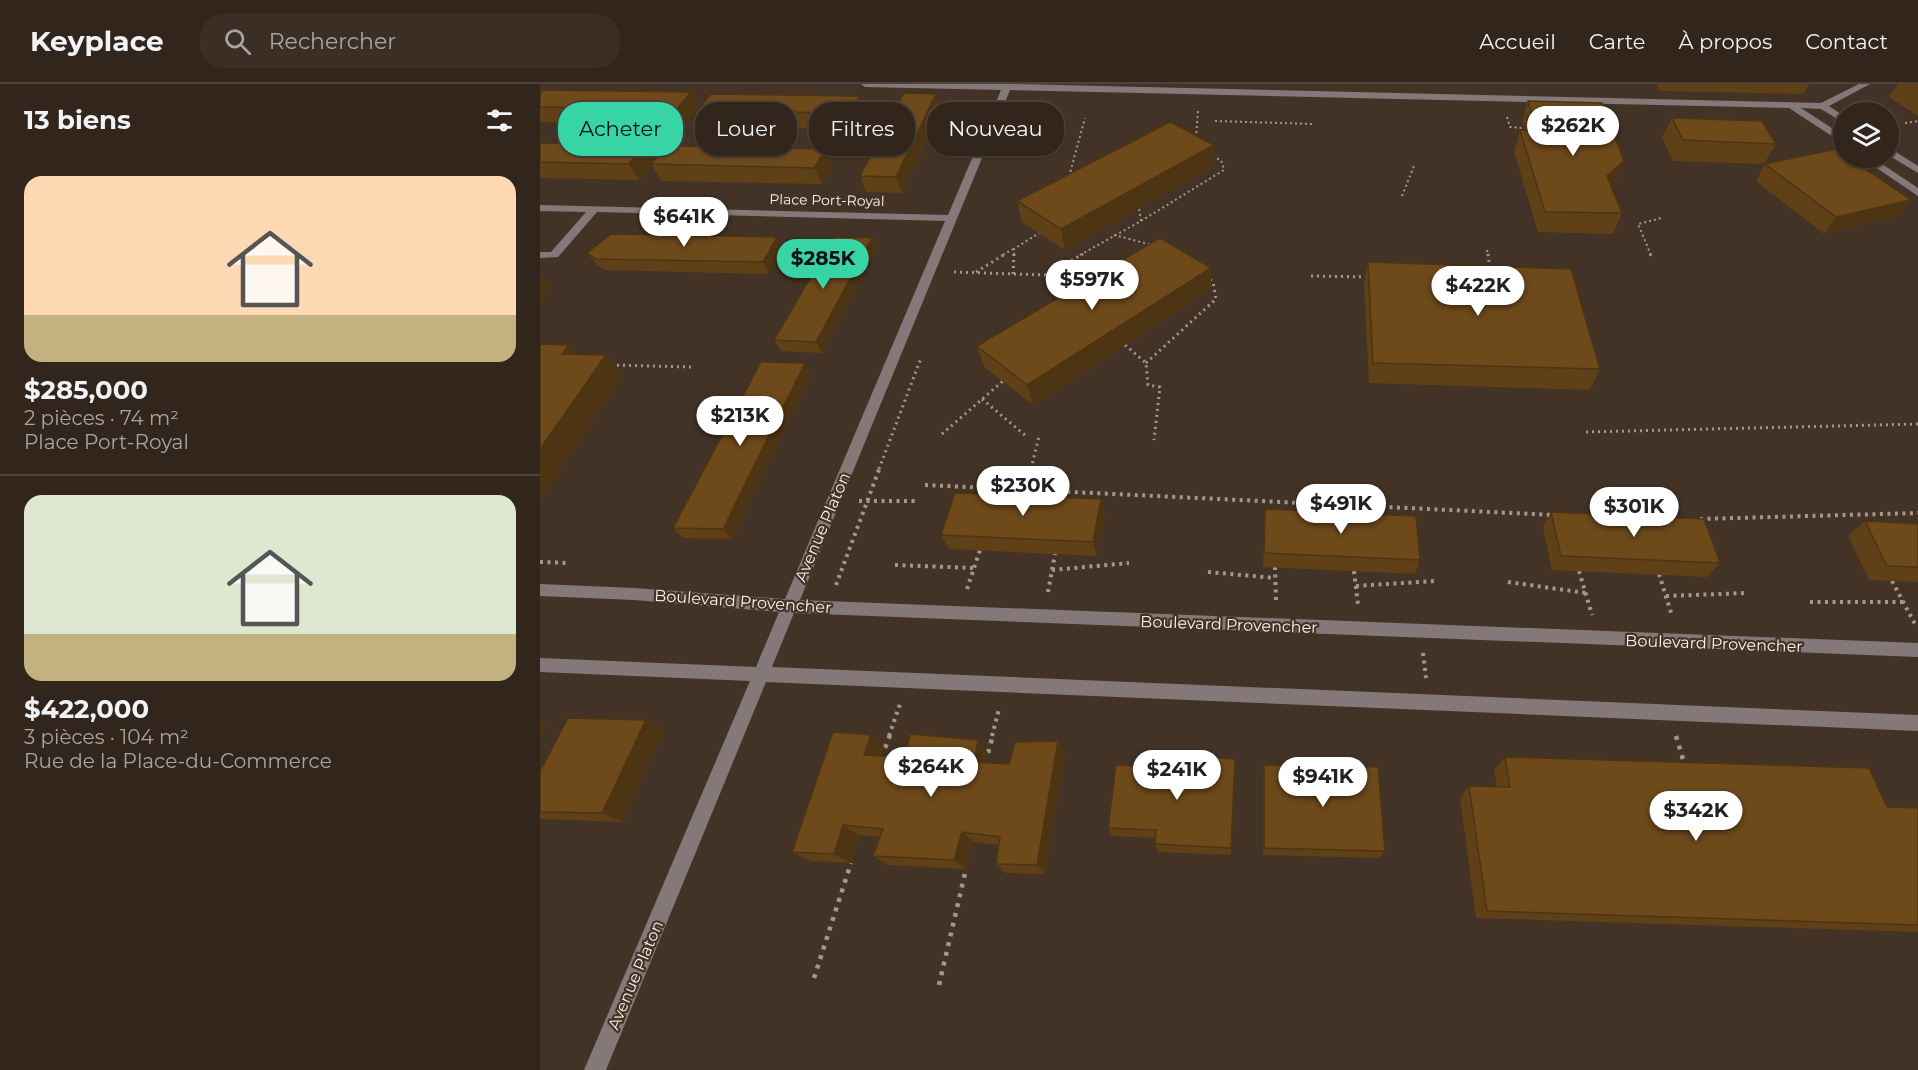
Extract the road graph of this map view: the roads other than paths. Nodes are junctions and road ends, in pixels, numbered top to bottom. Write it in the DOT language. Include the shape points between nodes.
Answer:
graph roads {
  1 [pos="865,84"];
  2 [pos="1866,84"];
  3 [pos="1008,86"];
  4 [pos="1792,106"];
  5 [pos="1823,106"];
  6 [pos="1833,113"];
  7 [pos="1833,134"];
  8 [pos="1899,157"];
  9 [pos="1881,168"];
  10 [pos="1918,170"];
  11 [pos="1918,193"];
  12 [pos="540,208"];
  13 [pos="594,209"];
  14 [pos="951,219"];
  15 [pos="540,255"];
  16 [pos="540,590"];
  17 [pos="789,606"];
  18 [pos="1918,650"];
  19 [pos="540,665"];
  20 [pos="760,674"];
  21 [pos="1918,723"];
  22 [pos="595,1070"];
  1 -- 3 [label="street"];
  2 -- 5 [label="street"];
  3 -- 4 [label="street"];
  3 -- 14 [label="street, Avenue Platon"];
  4 -- 5 [label="street"];
  4 -- 7 [label="street"];
  5 -- 6 [label="street"];
  8 -- 10 [label="street"];
  9 -- 11 [label="street"];
  12 -- 13 [label="street, Place Port-Royal"];
  13 -- 14 [label="street, Place Port-Royal"];
  13 -- 15 [label="street" via="554,255"];
  14 -- 17 [label="street, Avenue Platon"];
  16 -- 17 [label="street, Boulevard Provencher"];
  17 -- 18 [label="street, Boulevard Provencher"];
  17 -- 20 [label="street, Avenue Platon"];
  19 -- 20 [label="street"];
  20 -- 21 [label="street"];
  20 -- 22 [label="street, Avenue Platon"];
}
